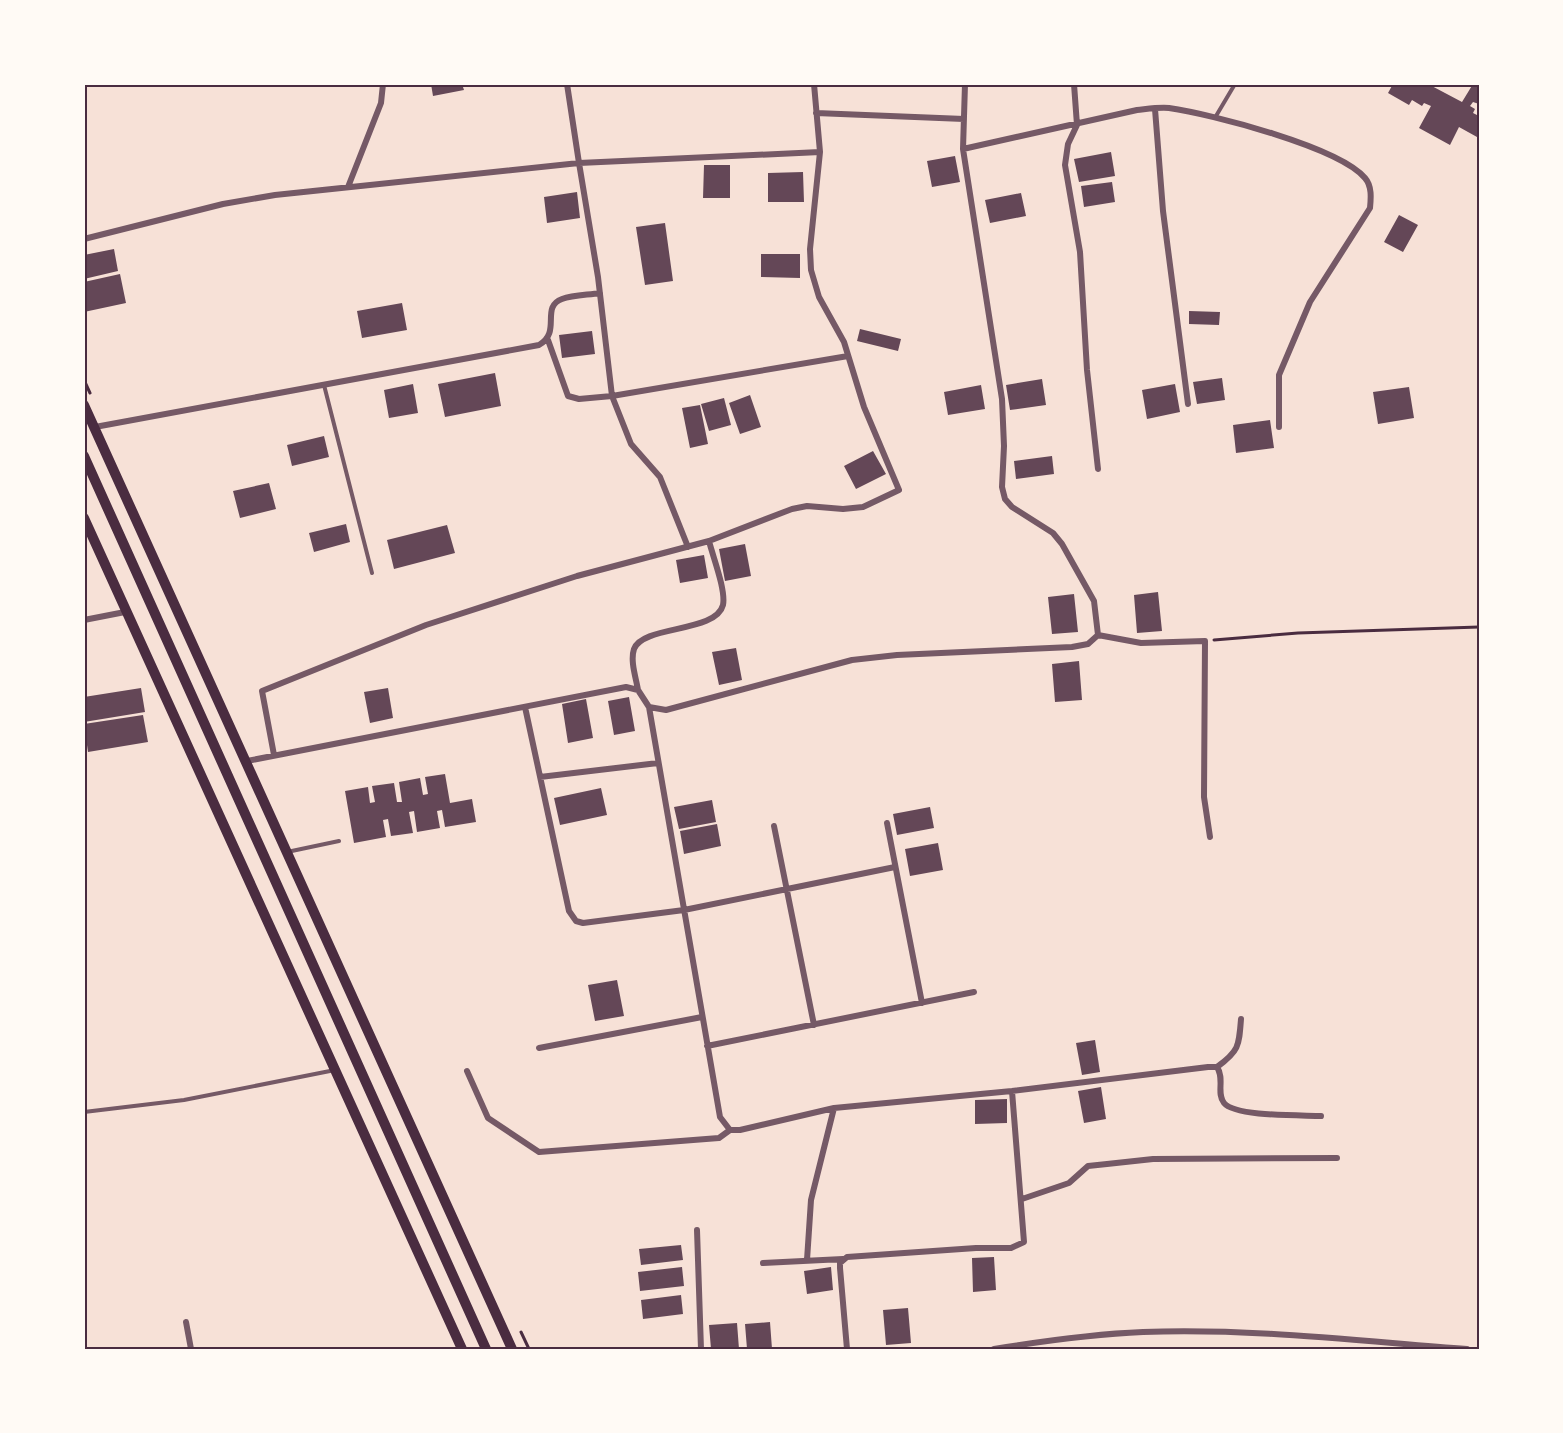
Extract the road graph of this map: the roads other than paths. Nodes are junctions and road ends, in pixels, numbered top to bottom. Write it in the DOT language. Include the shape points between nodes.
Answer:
graph roads {
  1 [pos="383,84"];
  2 [pos="567,84"];
  3 [pos="814,84"];
  4 [pos="965,84"];
  5 [pos="1074,84"];
  6 [pos="1235,84"];
  7 [pos="1155,109"];
  8 [pos="816,112"];
  9 [pos="1216,116"];
  10 [pos="964,119"];
  11 [pos="1077,125"];
  12 [pos="963,149"];
  13 [pos="820,152"];
  14 [pos="579,164"];
  15 [pos="348,188"];
  16 [pos="84,239"];
  17 [pos="600,293"];
  18 [pos="548,340"];
  19 [pos="848,356"];
  20 [pos="323,383"];
  21 [pos="612,396"];
  22 [pos="1188,404"];
  23 [pos="84,405"];
  24 [pos="95,427"];
  25 [pos="1279,427"];
  26 [pos="84,456"];
  27 [pos="1098,469"];
  28 [pos="84,518"];
  29 [pos="709,541"];
  30 [pos="688,547"];
  31 [pos="372,573"];
  32 [pos="124,612"];
  33 [pos="84,620"];
  34 [pos="1098,635"];
  35 [pos="638,690"];
  36 [pos="525,707"];
  37 [pos="649,707"];
  38 [pos="274,756"];
  39 [pos="247,761"];
  40 [pos="658,763"];
  41 [pos="540,777"];
  42 [pos="887,823"];
  43 [pos="774,826"];
  44 [pos="1210,837"];
  45 [pos="339,841"];
  46 [pos="286,852"];
  47 [pos="895,867"];
  48 [pos="787,889"];
  49 [pos="684,910"];
  50 [pos="974,992"];
  51 [pos="922,1003"];
  52 [pos="702,1017"];
  53 [pos="1241,1019"];
  54 [pos="814,1025"];
  55 [pos="707,1046"];
  56 [pos="539,1048"];
  57 [pos="1217,1067"];
  58 [pos="335,1070"];
  59 [pos="467,1071"];
  60 [pos="1012,1091"];
  61 [pos="834,1108"];
  62 [pos="84,1112"];
  63 [pos="1322,1116"];
  64 [pos="730,1130"];
  65 [pos="1337,1158"];
  66 [pos="1022,1199"];
  67 [pos="697,1230"];
  68 [pos="843,1259"];
  69 [pos="807,1260"];
  70 [pos="763,1263"];
  71 [pos="186,1322"];
  72 [pos="1425,1347"];
  73 [pos="191,1349"];
  74 [pos="462,1349"];
  75 [pos="486,1349"];
  76 [pos="512,1349"];
  77 [pos="701,1349"];
  78 [pos="847,1349"];
  79 [pos="994,1349"];
  80 [pos="1467,1349"];
  1 -- 15 [label="street" via="381,103"];
  2 -- 14 [label="street"];
  3 -- 8 [label="street"];
  4 -- 10 [label="street"];
  5 -- 11 [label="street"];
  6 -- 9 [label="lane"];
  7 -- 9 [label="street"];
  7 -- 11 [label="street"];
  7 -- 22 [label="street" via="1163,211"];
  8 -- 10 [label="street"];
  8 -- 13 [label="street"];
  9 -- 25 [label="street" via="1335,156 1366,178 1372,195 1370,208 1310,302 1279,375"];
  10 -- 12 [label="street"];
  11 -- 12 [label="street"];
  11 -- 27 [label="street" via="1068,144 1065,165 1080,252"];
  12 -- 34 [label="street" via="1002,399 1005,499 1053,533 1062,544 1094,601"];
  13 -- 14 [label="street"];
  13 -- 19 [label="street" via="811,270 819,297"];
  14 -- 15 [label="street"];
  14 -- 17 [label="street"];
  15 -- 16 [label="street" via="223,204"];
  17 -- 18 [label="street" via="554,303"];
  17 -- 21 [label="street"];
  18 -- 20 [label="street" via="539,345"];
  18 -- 21 [label="street" via="568,396"];
  19 -- 21 [label="street"];
  19 -- 29 [label="street" via="864,407 899,490 863,507 792,508"];
  20 -- 24 [label="street"];
  20 -- 31 [label="lane"];
  21 -- 30 [label="street" via="631,444 660,477"];
  23 -- 24 [label="main road"];
  24 -- 39 [label="main road"];
  26 -- 75 [label="main road"];
  28 -- 32 [label="main road"];
  29 -- 30 [label="street"];
  29 -- 35 [label="street" via="723,607 701,622 643,639 635,645 632,655"];
  30 -- 38 [label="street" via="577,576 426,626 262,691"];
  32 -- 33 [label="street"];
  32 -- 58 [label="main road"];
  34 -- 37 [label="street" via="1088,644 1072,647 852,660 666,710"];
  34 -- 44 [label="street" via="1141,643 1205,641 1204,797"];
  35 -- 36 [label="street" via="626,687"];
  35 -- 37 [label="street"];
  36 -- 38 [label="street"];
  36 -- 41 [label="street"];
  37 -- 40 [label="street"];
  38 -- 39 [label="street"];
  39 -- 46 [label="main road"];
  40 -- 41 [label="street"];
  40 -- 49 [label="street"];
  41 -- 49 [label="street" via="569,911 576,921 583,924"];
  42 -- 47 [label="street"];
  43 -- 48 [label="street"];
  45 -- 46 [label="lane"];
  46 -- 76 [label="main road"];
  47 -- 48 [label="street"];
  47 -- 51 [label="street"];
  48 -- 49 [label="street"];
  48 -- 54 [label="street"];
  49 -- 52 [label="street"];
  50 -- 51 [label="street"];
  51 -- 54 [label="street"];
  52 -- 55 [label="street"];
  52 -- 56 [label="street"];
  53 -- 57 [label="street" via="1239,1045 1233,1056"];
  54 -- 55 [label="street"];
  55 -- 64 [label="street" via="720,1117"];
  57 -- 60 [label="street"];
  57 -- 63 [label="street" via="1222,1080 1221,1095 1233,1109"];
  58 -- 62 [label="lane" via="184,1100"];
  58 -- 74 [label="main road"];
  59 -- 64 [label="street" via="488,1118 539,1152 719,1138"];
  60 -- 61 [label="street"];
  60 -- 66 [label="street"];
  61 -- 64 [label="street"];
  61 -- 69 [label="street" via="811,1200"];
  65 -- 66 [label="street" via="1153,1159 1088,1166 1069,1182"];
  66 -- 68 [label="street" via="1025,1234 1020,1246 853,1255"];
  67 -- 77 [label="street"];
  68 -- 69 [label="street"];
  68 -- 78 [label="street" via="840,1268"];
  69 -- 70 [label="street"];
  71 -- 73 [label="street"];
  72 -- 79 [label="street" via="1144,1332"];
  72 -- 80 [label="street"];
}
